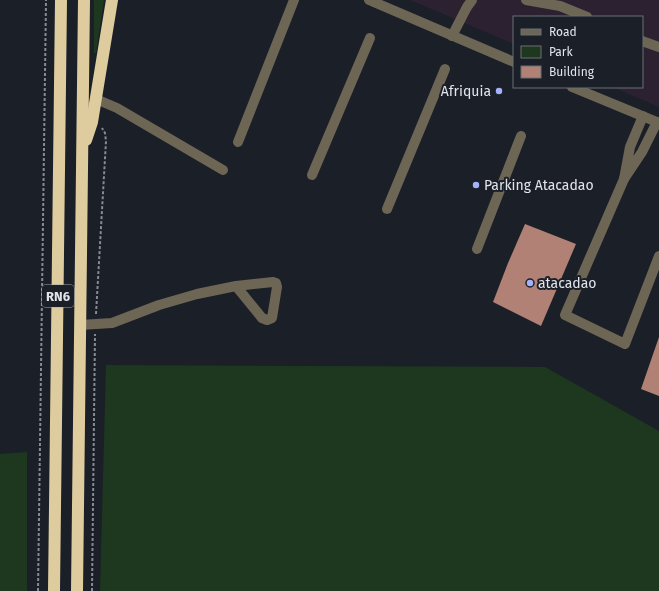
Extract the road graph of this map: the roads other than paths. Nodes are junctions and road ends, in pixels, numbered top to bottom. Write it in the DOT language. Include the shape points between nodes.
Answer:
graph roads {
  1 [pos="61,0"];
  2 [pos="84,0"];
  3 [pos="112,0"];
  4 [pos="294,0"];
  5 [pos="369,0"];
  6 [pos="472,0"];
  7 [pos="526,0"];
  8 [pos="585,16"];
  9 [pos="452,36"];
  10 [pos="370,38"];
  11 [pos="643,42"];
  12 [pos="659,47"];
  13 [pos="513,62"];
  14 [pos="445,69"];
  15 [pos="574,88"];
  16 [pos="96,99"];
  17 [pos="643,116"];
  18 [pos="658,122"];
  19 [pos="520,136"];
  20 [pos="238,142"];
  21 [pos="83,150"];
  22 [pos="223,170"];
  23 [pos="312,175"];
  24 [pos="624,179"];
  25 [pos="388,209"];
  26 [pos="477,249"];
  27 [pos="659,256"];
  28 [pos="236,286"];
  29 [pos="80,325"];
  30 [pos="54,591"];
  31 [pos="77,591"];
  1 -- 30 [label="highway, RN6"];
  2 -- 21 [label="highway, RN6"];
  3 -- 16 [label="highway"];
  4 -- 20 [label="street"];
  5 -- 9 [label="street"];
  6 -- 9 [label="street"];
  7 -- 8 [label="street" via="560,6"];
  9 -- 13 [label="street"];
  10 -- 23 [label="street"];
  11 -- 12 [label="street"];
  14 -- 25 [label="street"];
  15 -- 17 [label="street"];
  16 -- 21 [label="highway"];
  16 -- 22 [label="street" via="117,108"];
  17 -- 18 [label="street"];
  17 -- 24 [label="street" via="630,147"];
  18 -- 24 [label="street"];
  19 -- 26 [label="street"];
  21 -- 29 [label="highway, RN6"];
  24 -- 27 [label="street" via="565,315 624,344"];
  28 -- 28 [label="street" via="276,283 278,287 272,318 262,318"];
  28 -- 29 [label="street" via="177,299 108,324"];
  29 -- 31 [label="highway, RN6"];
}
